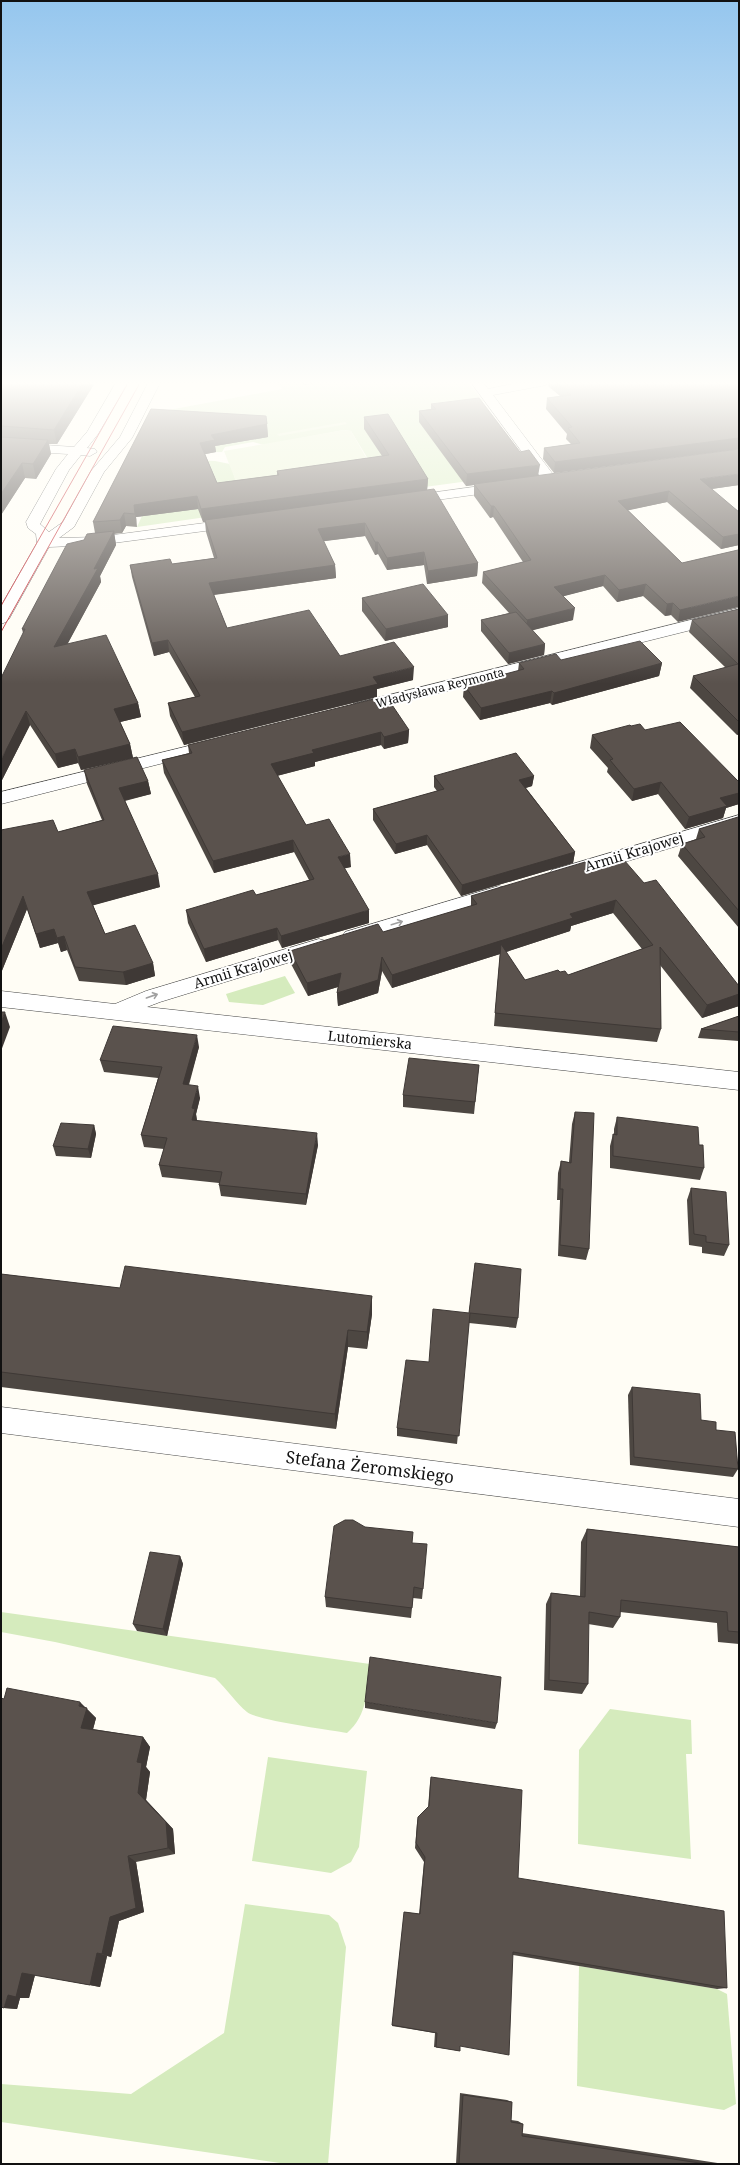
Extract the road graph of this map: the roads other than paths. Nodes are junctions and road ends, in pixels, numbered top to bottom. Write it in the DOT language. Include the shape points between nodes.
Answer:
graph roads {
  1 [pos="56,482"];
  2 [pos="92,482"];
  3 [pos="518,484"];
  4 [pos="393,502"];
  5 [pos="251,521"];
  6 [pos="44,543"];
  7 [pos="739,613"];
  8 [pos="1,619"];
  9 [pos="347,712"];
  10 [pos="232,740"];
  11 [pos="1,798"];
  12 [pos="739,821"];
  13 [pos="541,880"];
  14 [pos="518,887"];
  15 [pos="1,1000"];
  16 [pos="117,1012"];
  17 [pos="739,1081"];
  18 [pos="1,1420"];
  19 [pos="739,1514"];
  1 -- 6 [label="street" via="32,522 43,533"];
  2 -- 6 [label="street" via="69,524"];
  3 -- 4 [label="street"];
  5 -- 6 [label="street" via="98,541"];
  6 -- 8 [label="street"];
  7 -- 9 [label="street, Władysława Reymonta"];
  10 -- 11 [label="street"];
  12 -- 13 [label="street, Armii Krajowej"];
  16 -- 14 [label="street, Armii Krajowej, one-way" via="153,996"];
  15 -- 16 [label="street, Lutomierska"];
  16 -- 17 [label="street, Lutomierska"];
  18 -- 19 [label="street, Stefana Żeromskiego"];
}
